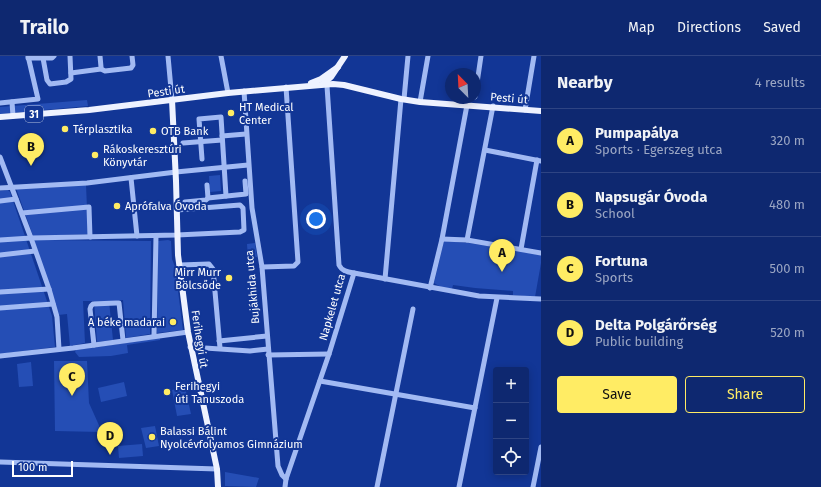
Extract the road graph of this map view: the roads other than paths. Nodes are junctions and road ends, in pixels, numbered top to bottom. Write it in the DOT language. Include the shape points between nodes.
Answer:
graph roads {
  1 [pos="54,56"];
  2 [pos="70,56"];
  3 [pos="100,56"];
  4 [pos="132,56"];
  5 [pos="168,56"];
  6 [pos="221,56"];
  7 [pos="345,56"];
  8 [pos="408,56"];
  9 [pos="428,56"];
  10 [pos="481,56"];
  11 [pos="534,56"];
  12 [pos="28,57"];
  13 [pos="43,58"];
  14 [pos="101,67"];
  15 [pos="338,67"];
  16 [pos="479,68"];
  17 [pos="72,72"];
  18 [pos="331,77"];
  19 [pos="327,85"];
  20 [pos="302,86"];
  21 [pos="244,91"];
  22 [pos="287,91"];
  23 [pos="228,93"];
  24 [pos="402,99"];
  25 [pos="172,100"];
  26 [pos="12,102"];
  27 [pos="420,102"];
  28 [pos="0,103"];
  29 [pos="470,105"];
  30 [pos="493,106"];
  31 [pos="525,110"];
  32 [pos="541,111"];
  33 [pos="13,116"];
  34 [pos="0,117"];
  35 [pos="246,134"];
  36 [pos="222,138"];
  37 [pos="200,141"];
  38 [pos="183,143"];
  39 [pos="485,150"];
  40 [pos="0,157"];
  41 [pos="202,158"];
  42 [pos="539,160"];
  43 [pos="248,165"];
  44 [pos="225,168"];
  45 [pos="176,172"];
  46 [pos="131,178"];
  47 [pos="245,181"];
  48 [pos="207,185"];
  49 [pos="0,188"];
  50 [pos="12,188"];
  51 [pos="226,196"];
  52 [pos="208,198"];
  53 [pos="16,200"];
  54 [pos="0,201"];
  55 [pos="185,202"];
  56 [pos="177,210"];
  57 [pos="22,213"];
  58 [pos="177,235"];
  59 [pos="137,236"];
  60 [pos="156,236"];
  61 [pos="90,237"];
  62 [pos="31,238"];
  63 [pos="442,239"];
  64 [pos="0,240"];
  65 [pos="467,240"];
  66 [pos="521,249"];
  67 [pos="36,251"];
  68 [pos="541,253"];
  69 [pos="0,255"];
  70 [pos="180,264"];
  71 [pos="262,266"];
  72 [pos="354,273"];
  73 [pos="385,279"];
  74 [pos="430,288"];
  75 [pos="48,289"];
  76 [pos="0,292"];
  77 [pos="497,298"];
  78 [pos="541,299"];
  79 [pos="53,304"];
  80 [pos="0,308"];
  81 [pos="414,309"];
  82 [pos="188,332"];
  83 [pos="154,336"];
  84 [pos="267,336"];
  85 [pos="123,340"];
  86 [pos="219,340"];
  87 [pos="94,344"];
  88 [pos="190,347"];
  89 [pos="220,348"];
  90 [pos="59,349"];
  91 [pos="268,352"];
  92 [pos="329,354"];
  93 [pos="0,356"];
  94 [pos="320,381"];
  95 [pos="396,395"];
  96 [pos="475,408"];
  97 [pos="541,447"];
  98 [pos="0,462"];
  99 [pos="217,469"];
  100 [pos="286,479"];
  101 [pos="218,487"];
  102 [pos="285,487"];
  103 [pos="377,487"];
  104 [pos="459,487"];
  105 [pos="534,487"];
  1 -- 13 [label="street"];
  2 -- 17 [label="street"];
  3 -- 14 [label="street"];
  4 -- 17 [label="street" via="131,68"];
  5 -- 25 [label="street, Ferihegyi út"];
  6 -- 23 [label="street"];
  7 -- 15 [label="main road"];
  8 -- 24 [label="street"];
  9 -- 27 [label="street"];
  10 -- 16 [label="street"];
  11 -- 31 [label="street"];
  12 -- 13 [label="street"];
  12 -- 26 [label="street" via="38,100"];
  13 -- 17 [label="street" via="50,84 66,82 71,79"];
  15 -- 18 [label="main road"];
  15 -- 20 [label="main road" via="317,81"];
  18 -- 19 [label="main road"];
  18 -- 19 [label="main road"];
  19 -- 20 [label="main road, Pesti út / 31"];
  19 -- 24 [label="main road, Pesti út / 31" via="356,88"];
  19 -- 72 [label="street, Napkelet utca" via="339,264 344,271"];
  20 -- 22 [label="main road, Pesti út / 31"];
  21 -- 22 [label="main road, Pesti út / 31"];
  21 -- 23 [label="main road, Pesti út / 31"];
  21 -- 35 [label="street, Bujákhida utca"];
  22 -- 71 [label="street" via="298,262 294,266"];
  23 -- 25 [label="main road, Pesti út / 31"];
  24 -- 27 [label="main road, Pesti út / 31"];
  24 -- 73 [label="street"];
  25 -- 33 [label="main road, Pesti út / 31"];
  25 -- 45 [label="main road, Ferihegyi út"];
  26 -- 28 [label="street"];
  26 -- 33 [label="street"];
  27 -- 29 [label="main road, Pesti út / 31"];
  29 -- 30 [label="main road, Pesti út / 31"];
  29 -- 63 [label="street"];
  30 -- 31 [label="main road, Pesti út / 31"];
  30 -- 39 [label="street"];
  31 -- 32 [label="main road, Pesti út / 31"];
  33 -- 34 [label="main road, Pesti út / 31"];
  35 -- 36 [label="street"];
  35 -- 43 [label="street, Bujákhida utca"];
  36 -- 37 [label="street"];
  36 -- 37 [label="street" via="221,117 199,119"];
  36 -- 44 [label="street"];
  37 -- 38 [label="street"];
  37 -- 41 [label="street"];
  39 -- 42 [label="street"];
  39 -- 65 [label="street"];
  40 -- 50 [label="street"];
  42 -- 66 [label="street"];
  43 -- 44 [label="street"];
  43 -- 71 [label="street, Bujákhida utca"];
  44 -- 45 [label="street"];
  44 -- 51 [label="street"];
  45 -- 46 [label="street"];
  45 -- 56 [label="main road, Ferihegyi út"];
  46 -- 50 [label="street"];
  46 -- 59 [label="street"];
  47 -- 51 [label="street" via="246,194"];
  48 -- 52 [label="street"];
  49 -- 50 [label="street"];
  50 -- 53 [label="street"];
  51 -- 52 [label="street"];
  52 -- 55 [label="street"];
  53 -- 54 [label="street"];
  53 -- 57 [label="street"];
  56 -- 58 [label="main road, Ferihegyi út"];
  56 -- 58 [label="street" via="240,205 244,208 245,228 240,232"];
  57 -- 61 [label="street" via="89,207"];
  57 -- 62 [label="street"];
  58 -- 60 [label="street"];
  58 -- 70 [label="main road, Ferihegyi út"];
  59 -- 60 [label="street"];
  59 -- 61 [label="street"];
  60 -- 83 [label="street"];
  61 -- 62 [label="street"];
  62 -- 64 [label="street"];
  62 -- 67 [label="street"];
  63 -- 65 [label="street"];
  63 -- 74 [label="street"];
  65 -- 66 [label="street"];
  66 -- 68 [label="street"];
  67 -- 69 [label="street"];
  67 -- 75 [label="street"];
  70 -- 82 [label="main road, Ferihegyi út"];
  70 -- 86 [label="street, Ferihegyi út" via="209,264 213,269"];
  71 -- 84 [label="street, Bujákhida utca"];
  72 -- 73 [label="street"];
  72 -- 92 [label="street, Napkelet utca"];
  73 -- 74 [label="street"];
  74 -- 77 [label="street"];
  75 -- 76 [label="street"];
  75 -- 79 [label="street"];
  77 -- 78 [label="street"];
  77 -- 96 [label="street"];
  79 -- 80 [label="street"];
  79 -- 90 [label="street" via="57,317"];
  81 -- 95 [label="street"];
  82 -- 83 [label="street"];
  82 -- 88 [label="main road, Ferihegyi út"];
  83 -- 85 [label="street"];
  84 -- 86 [label="street, Ferihegyi út"];
  84 -- 91 [label="street, Bujákhida utca"];
  85 -- 87 [label="street"];
  85 -- 87 [label="street" via="119,304 96,304 90,309"];
  86 -- 89 [label="street, Ferihegyi út"];
  87 -- 90 [label="street"];
  88 -- 89 [label="street"];
  88 -- 99 [label="main road, Ferihegyi út"];
  89 -- 91 [label="street"];
  90 -- 93 [label="street"];
  91 -- 92 [label="street"];
  91 -- 100 [label="street, Bujákhida utca" via="278,466"];
  92 -- 94 [label="street, Napkelet utca"];
  94 -- 95 [label="street"];
  94 -- 100 [label="street, Napkelet utca"];
  95 -- 96 [label="street"];
  95 -- 103 [label="street"];
  96 -- 104 [label="street"];
  97 -- 105 [label="street"];
  98 -- 99 [label="street"];
  99 -- 101 [label="main road, Ferihegyi út"];
  100 -- 102 [label="street, Napkelet utca"];
}
